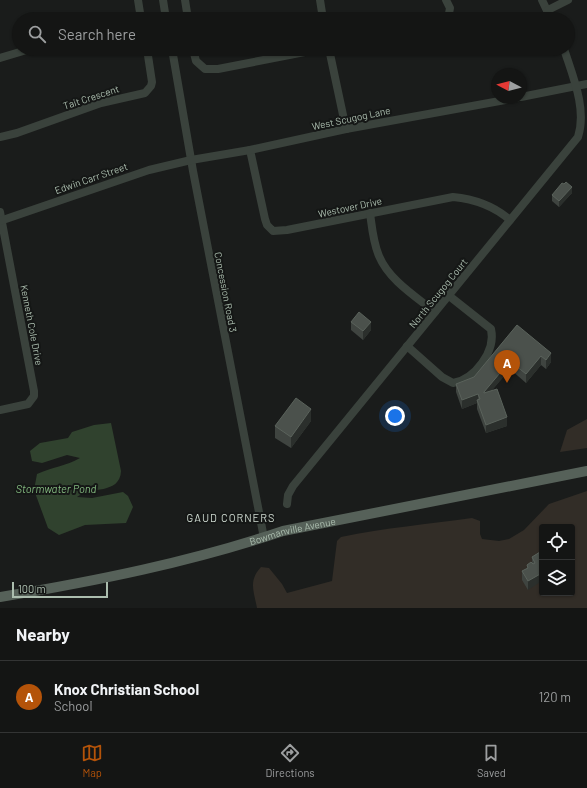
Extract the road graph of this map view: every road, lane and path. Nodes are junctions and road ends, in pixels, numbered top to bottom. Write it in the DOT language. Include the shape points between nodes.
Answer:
graph roads {
  1 [pos="138,0"];
  2 [pos="163,0"];
  3 [pos="185,0"];
  4 [pos="320,0"];
  5 [pos="446,0"];
  6 [pos="542,0"];
  7 [pos="568,0"];
  8 [pos="548,10"];
  9 [pos="140,12"];
  10 [pos="165,12"];
  11 [pos="187,12"];
  12 [pos="322,12"];
  13 [pos="449,12"];
  14 [pos="12,54"];
  15 [pos="148,56"];
  16 [pos="173,56"];
  17 [pos="195,56"];
  18 [pos="284,56"];
  19 [pos="330,56"];
  20 [pos="566,56"];
  21 [pos="0,58"];
  22 [pos="587,84"];
  23 [pos="576,88"];
  24 [pos="527,96"];
  25 [pos="491,103"];
  26 [pos="346,129"];
  27 [pos="0,137"];
  28 [pos="250,150"];
  29 [pos="191,160"];
  30 [pos="370,213"];
  31 [pos="1,218"];
  32 [pos="510,220"];
  33 [pos="448,295"];
  34 [pos="435,312"];
  35 [pos="407,346"];
  36 [pos="0,410"];
  37 [pos="587,471"];
  38 [pos="287,504"];
  39 [pos="264,538"];
  40 [pos="0,596"];
  1 -- 9 [label="street"];
  2 -- 10 [label="street"];
  3 -- 11 [label="street"];
  4 -- 12 [label="street"];
  5 -- 13 [label="street"];
  6 -- 8 [label="street"];
  7 -- 8 [label="street"];
  14 -- 21 [label="street"];
  15 -- 27 [label="street, Tait Crescent" via="152,82 144,93 101,103"];
  16 -- 29 [label="street, Concession Road 3"];
  17 -- 18 [label="street" via="205,70"];
  19 -- 26 [label="street"];
  20 -- 23 [label="street, North Scugog Court"];
  22 -- 23 [label="street"];
  23 -- 24 [label="street"];
  23 -- 32 [label="street, North Scugog Court" via="581,119 578,138"];
  25 -- 26 [label="street, West Scugog Lane"];
  26 -- 28 [label="street, West Scugog Lane"];
  28 -- 29 [label="street, West Scugog Lane"];
  28 -- 30 [label="street, Westover Drive" via="265,219 273,231"];
  29 -- 31 [label="street, Edwin Carr Street" via="123,177"];
  29 -- 39 [label="street, Concession Road 3"];
  30 -- 32 [label="street, Westover Drive" via="441,198 462,198 486,204"];
  30 -- 34 [label="street" via="375,245 385,268"];
  31 -- 36 [label="street, Kenneth Cole Drive" via="34,396 28,404"];
  32 -- 33 [label="street, North Scugog Court"];
  33 -- 34 [label="street, North Scugog Court"];
  33 -- 35 [label="street" via="491,329 491,344 479,366 467,377 453,383 442,377"];
  34 -- 35 [label="street, North Scugog Court"];
  35 -- 38 [label="street, North Scugog Court" via="293,486"];
  37 -- 39 [label="main road, Bowmanville Avenue" via="283,531"];
  39 -- 40 [label="main road, Bowmanville Avenue" via="168,564 80,583"];
}
